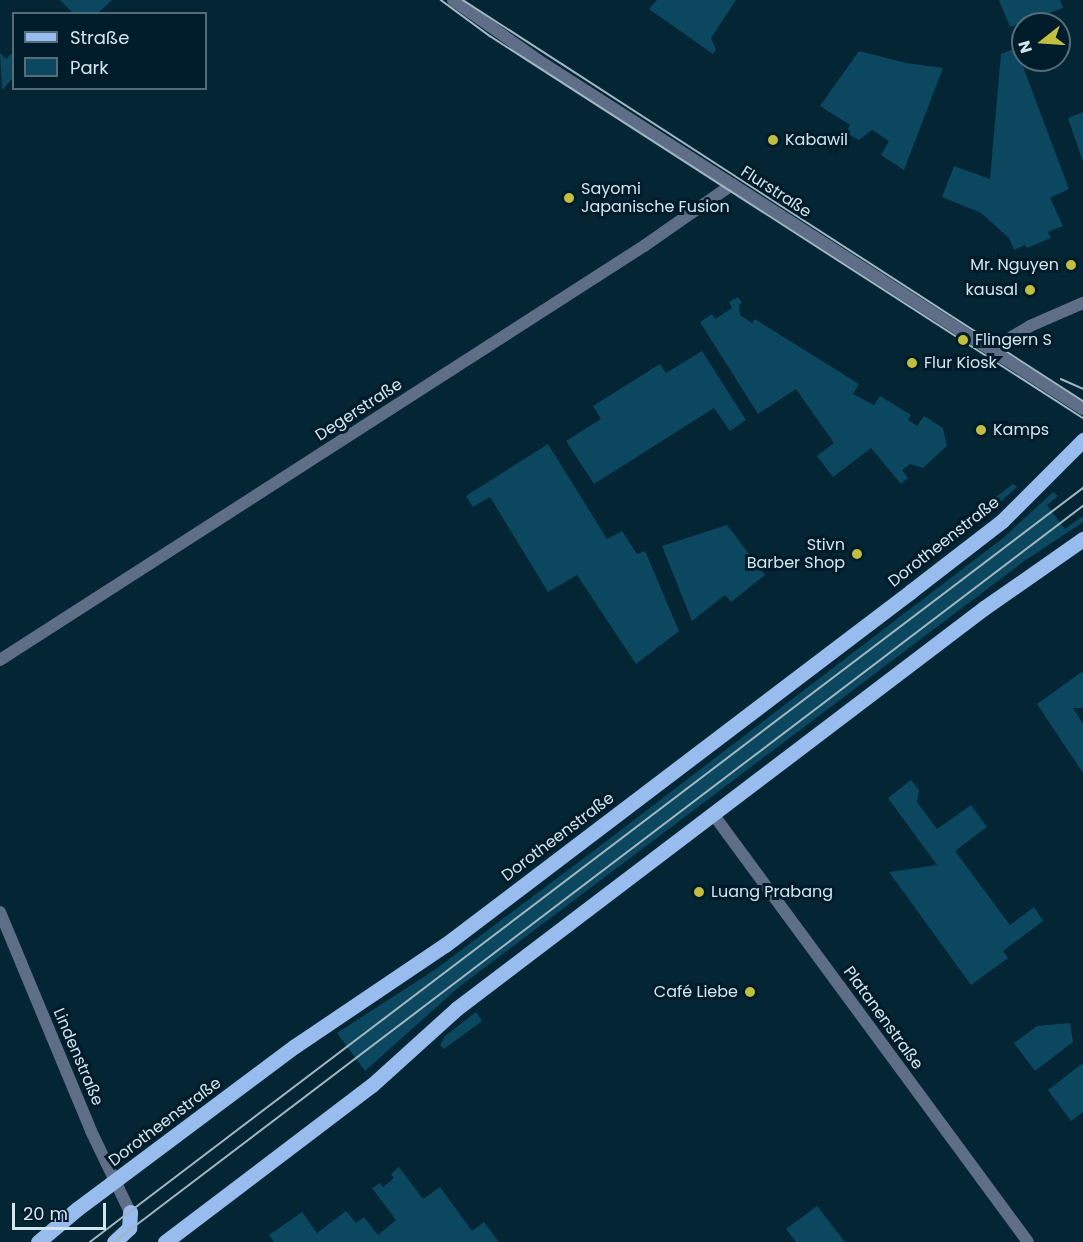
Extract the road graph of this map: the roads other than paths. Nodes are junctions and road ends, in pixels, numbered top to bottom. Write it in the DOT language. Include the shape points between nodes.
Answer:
graph roads {
  1 [pos="453,0"];
  2 [pos="733,184"];
  3 [pos="1083,303"];
  4 [pos="990,350"];
  5 [pos="1083,409"];
  6 [pos="1083,440"];
  7 [pos="1083,539"];
  8 [pos="0,660"];
  9 [pos="713,814"];
  10 [pos="0,912"];
  11 [pos="114,1182"];
  12 [pos="130,1212"];
  13 [pos="38,1242"];
  14 [pos="114,1242"];
  15 [pos="165,1242"];
  16 [pos="1028,1242"];
  1 -- 2 [label="street, Flurstraße" via="538,60"];
  2 -- 4 [label="street, Flurstraße"];
  2 -- 8 [label="street, Degerstraße" via="644,246"];
  3 -- 4 [label="street" via="1030,326"];
  4 -- 5 [label="street, Flurstraße"];
  6 -- 11 [label="main road, Dorotheenstraße" via="1002,521 910,592 445,945 303,1040"];
  7 -- 9 [label="main road" via="984,608"];
  9 -- 15 [label="main road" via="456,1009 372,1085"];
  9 -- 16 [label="street, Platanenstraße"];
  10 -- 11 [label="street, Lindenstraße"];
  11 -- 12 [label="street, Lindenstraße"];
  11 -- 13 [label="main road, Dorotheenstraße"];
  12 -- 14 [label="main road" via="129,1228"];
}
